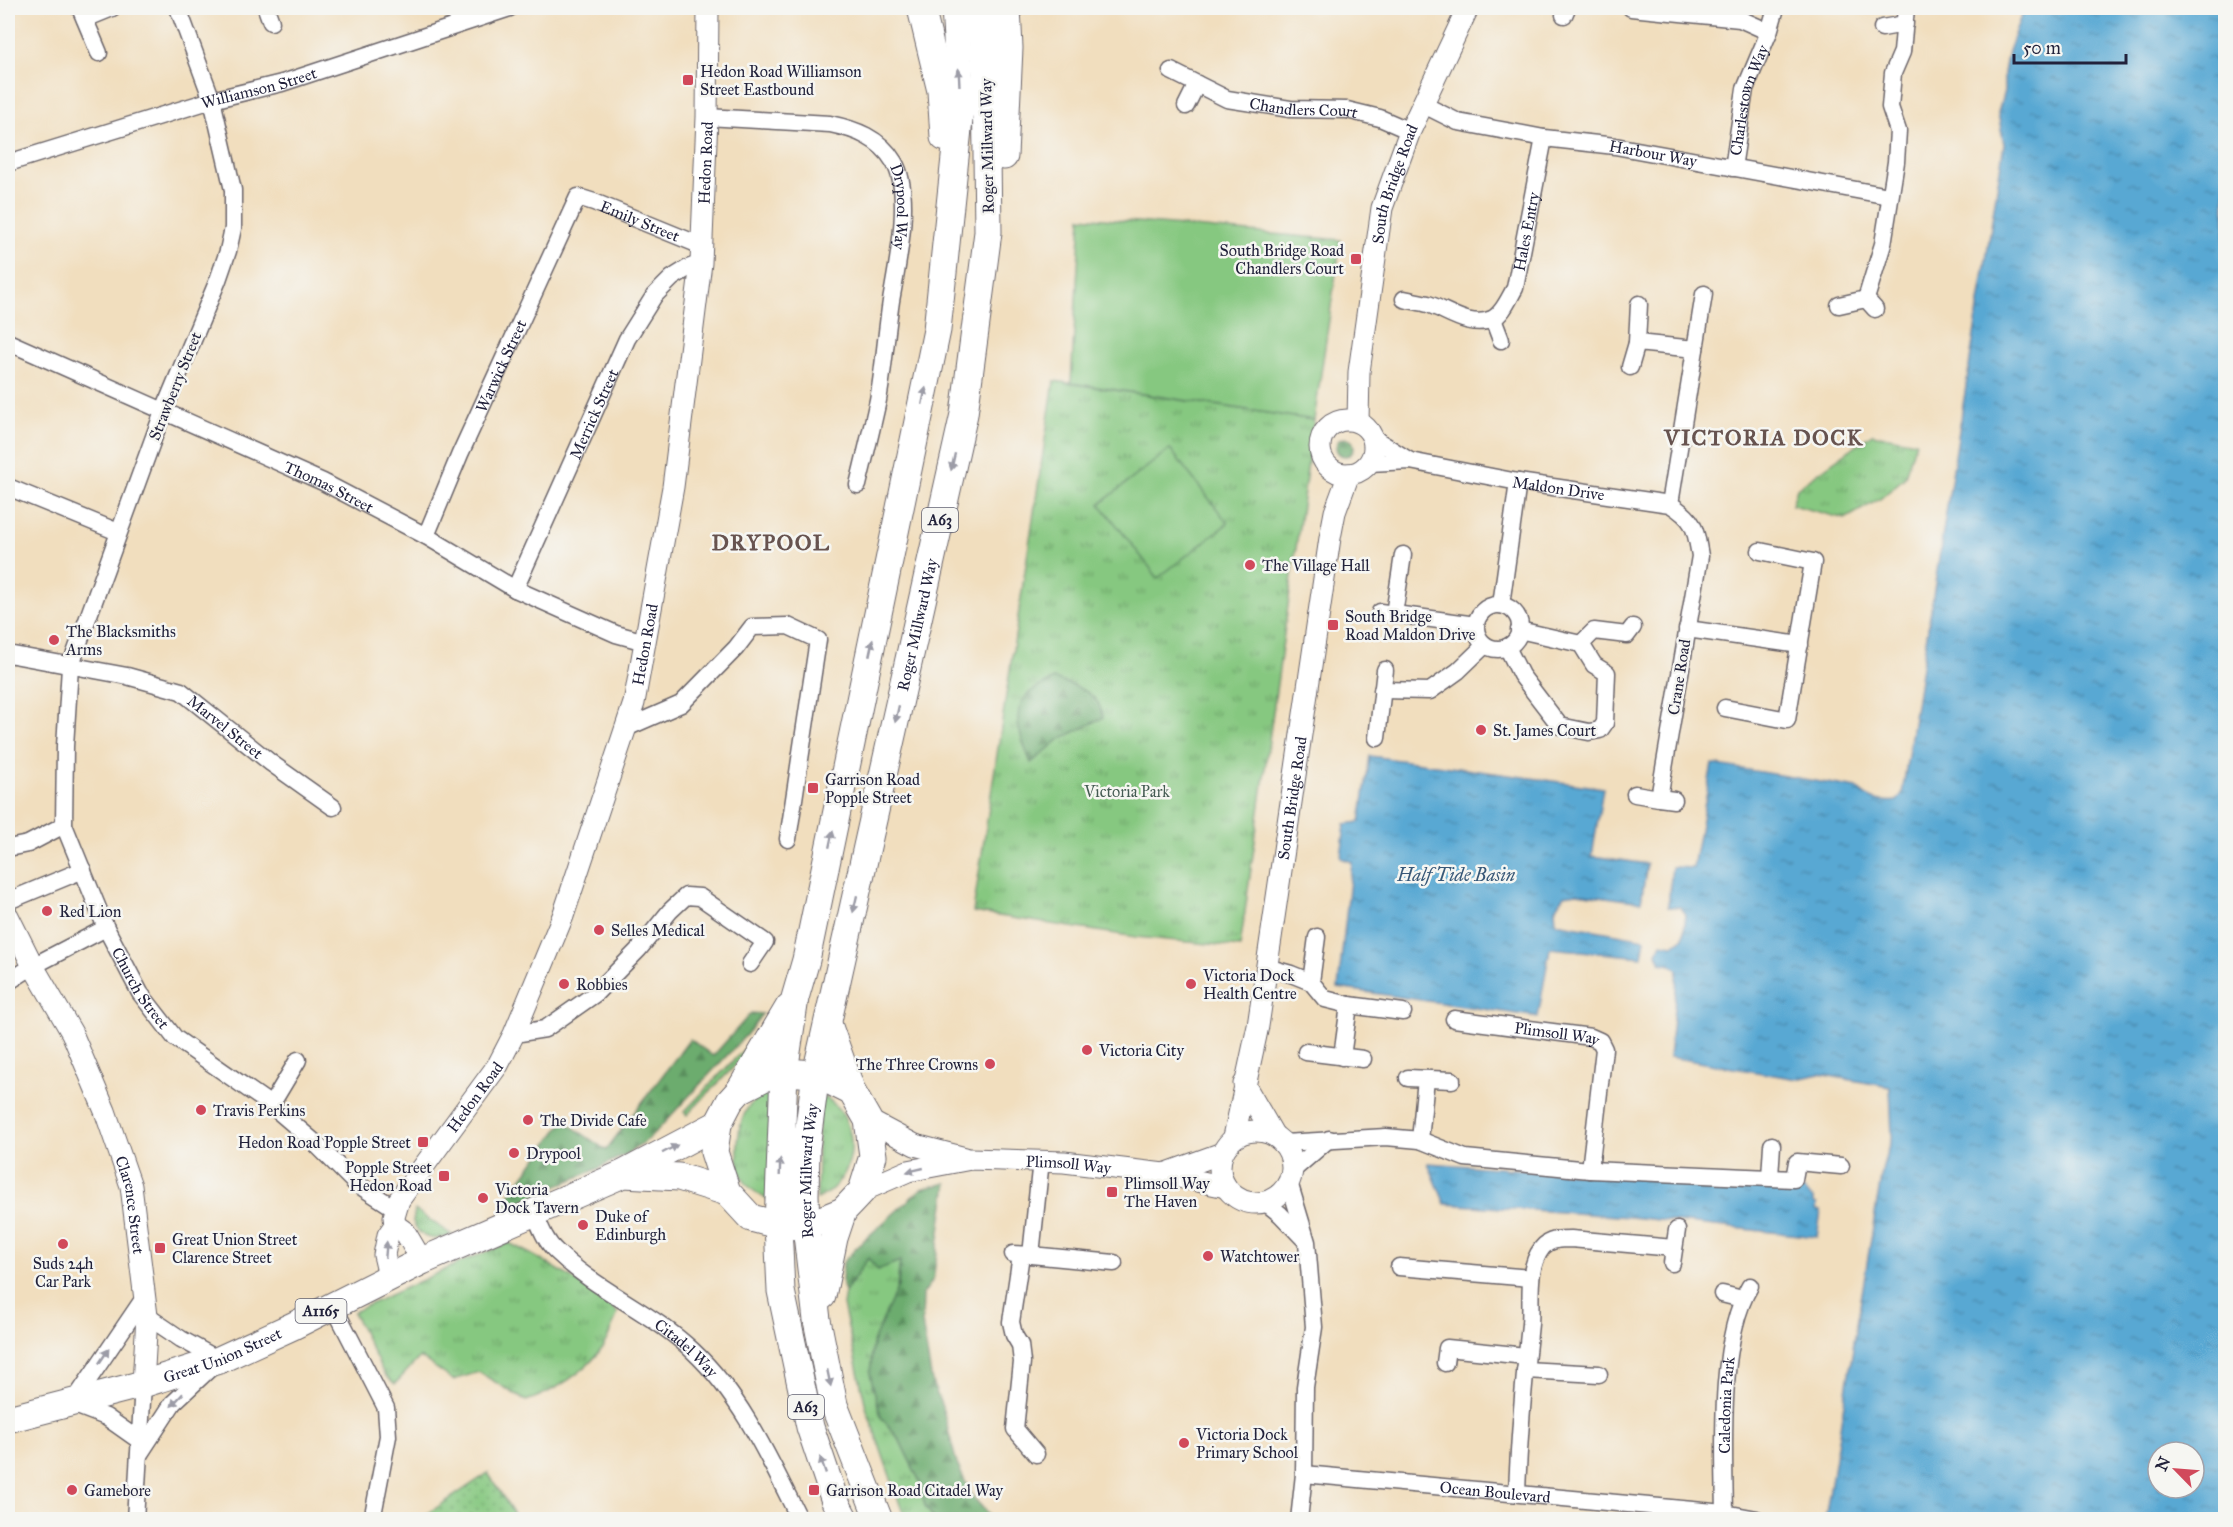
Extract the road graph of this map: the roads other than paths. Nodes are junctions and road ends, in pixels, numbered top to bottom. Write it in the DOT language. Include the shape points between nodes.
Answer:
graph roads {
  1 [pos="112,8"];
  2 [pos="178,8"];
  3 [pos="510,8"];
  4 [pos="708,8"];
  5 [pos="921,8"];
  6 [pos="955,8"];
  7 [pos="981,8"];
  8 [pos="1007,8"];
  9 [pos="1468,8"];
  10 [pos="1632,8"];
  11 [pos="1776,8"];
  12 [pos="83,13"];
  13 [pos="457,15"];
  14 [pos="1906,16"];
  15 [pos="1882,28"];
  16 [pos="1769,32"];
  17 [pos="99,53"];
  18 [pos="1171,71"];
  19 [pos="1197,84"];
  20 [pos="212,100"];
  21 [pos="1422,104"];
  22 [pos="1186,106"];
  23 [pos="707,117"];
  24 [pos="1410,131"];
  25 [pos="1544,138"];
  26 [pos="8,163"];
  27 [pos="1733,168"];
  28 [pos="1889,196"];
  29 [pos="578,197"];
  30 [pos="949,219"];
  31 [pos="701,255"];
  32 [pos="1704,294"];
  33 [pos="1404,299"];
  34 [pos="1639,304"];
  35 [pos="1839,305"];
  36 [pos="1493,319"];
  37 [pos="1501,340"];
  38 [pos="8,342"];
  39 [pos="1637,343"];
  40 [pos="1695,349"];
  41 [pos="1630,367"];
  42 [pos="163,412"];
  43 [pos="964,414"];
  44 [pos="1356,427"];
  45 [pos="1410,461"];
  46 [pos="1369,463"];
  47 [pos="1340,471"];
  48 [pos="1518,482"];
  49 [pos="858,484"];
  50 [pos="8,487"];
  51 [pos="1670,504"];
  52 [pos="118,532"];
  53 [pos="426,536"];
  54 [pos="1760,551"];
  55 [pos="1403,555"];
  56 [pos="515,589"];
  57 [pos="1501,605"];
  58 [pos="1476,625"];
  59 [pos="1633,627"];
  60 [pos="1687,629"];
  61 [pos="1519,630"];
  62 [pos="645,642"];
  63 [pos="1581,644"];
  64 [pos="1485,645"];
  65 [pos="1800,645"];
  66 [pos="1507,647"];
  67 [pos="8,654"];
  68 [pos="70,667"];
  69 [pos="1385,670"];
  70 [pos="1382,690"];
  71 [pos="1725,708"];
  72 [pos="626,728"];
  73 [pos="1377,738"];
  74 [pos="1635,794"];
  75 [pos="333,807"];
  76 [pos="64,825"];
  77 [pos="788,839"];
  78 [pos="8,848"];
  79 [pos="83,870"];
  80 [pos="8,901"];
  81 [pos="8,916"];
  82 [pos="106,928"];
  83 [pos="1317,937"];
  84 [pos="750,964"];
  85 [pos="33,966"];
  86 [pos="1266,968"];
  87 [pos="8,982"];
  88 [pos="1311,982"];
  89 [pos="795,998"];
  90 [pos="1349,1005"];
  91 [pos="1403,1012"];
  92 [pos="1454,1019"];
  93 [pos="828,1024"];
  94 [pos="514,1034"];
  95 [pos="1306,1052"];
  96 [pos="1342,1057"];
  97 [pos="1362,1059"];
  98 [pos="298,1060"];
  99 [pos="784,1072"];
  100 [pos="816,1074"];
  101 [pos="1408,1078"];
  102 [pos="1426,1079"];
  103 [pos="1452,1080"];
  104 [pos="1244,1084"];
  105 [pos="740,1090"];
  106 [pos="852,1092"];
  107 [pos="271,1106"];
  108 [pos="868,1120"];
  109 [pos="718,1124"];
  110 [pos="1278,1139"];
  111 [pos="1329,1139"];
  112 [pos="1420,1140"];
  113 [pos="1228,1145"];
  114 [pos="1772,1145"];
  115 [pos="971,1160"];
  116 [pos="1041,1160"];
  117 [pos="1841,1166"];
  118 [pos="1590,1170"];
  119 [pos="623,1174"];
  120 [pos="1164,1174"];
  121 [pos="1291,1177"];
  122 [pos="1770,1177"];
  123 [pos="1226,1187"];
  124 [pos="862,1191"];
  125 [pos="727,1192"];
  126 [pos="1265,1202"];
  127 [pos="843,1211"];
  128 [pos="534,1212"];
  129 [pos="395,1217"];
  130 [pos="751,1218"];
  131 [pos="778,1225"];
  132 [pos="806,1226"];
  133 [pos="1677,1230"];
  134 [pos="1306,1242"];
  135 [pos="1022,1255"];
  136 [pos="422,1260"];
  137 [pos="1114,1263"];
  138 [pos="1399,1268"];
  139 [pos="389,1276"];
  140 [pos="1531,1278"];
  141 [pos="781,1291"];
  142 [pos="1722,1294"];
  143 [pos="146,1295"];
  144 [pos="333,1305"];
  145 [pos="147,1317"];
  146 [pos="817,1320"];
  147 [pos="219,1360"];
  148 [pos="1445,1363"];
  149 [pos="1525,1363"];
  150 [pos="1599,1374"];
  151 [pos="143,1384"];
  152 [pos="72,1404"];
  153 [pos="8,1419"];
  154 [pos="139,1448"];
  155 [pos="1036,1454"];
  156 [pos="1304,1473"];
  157 [pos="1517,1493"];
  158 [pos="1725,1513"];
  159 [pos="1757,1519"];
  160 [pos="135,1520"];
  161 [pos="372,1520"];
  162 [pos="800,1520"];
  163 [pos="845,1520"];
  164 [pos="879,1520"];
  165 [pos="1299,1520"];
  1 -- 12 [label="street"];
  2 -- 20 [label="street, Strawberry Street"];
  3 -- 13 [label="street, Williamson Street"];
  4 -- 23 [label="street, Hedon Road"];
  5 -- 30 [label="main road, A63" via="940,91"];
  30 -- 6 [label="main road, Roger Millward Way / A63, one-way" via="960,100"];
  7 -- 43 [label="main road, Roger Millward Way / A63" via="988,232"];
  8 -- 43 [label="main road, A63" via="1009,48 1001,217"];
  9 -- 21 [label="street, South Bridge Road"];
  10 -- 16 [label="street, Charlestown Way" via="1740,19"];
  11 -- 16 [label="street, Charlestown Way"];
  12 -- 17 [label="street"];
  13 -- 20 [label="street, Williamson Street" via="375,53 282,83"];
  14 -- 15 [label="street"];
  14 -- 28 [label="street" via="1902,52 1893,73 1890,107 1898,130"];
  16 -- 27 [label="street, Charlestown Way" via="1745,89"];
  18 -- 19 [label="street, Chandlers Court"];
  19 -- 22 [label="street"];
  19 -- 24 [label="street, Chandlers Court" via="1227,99 1290,109 1347,110 1380,117"];
  20 -- 26 [label="street, Williamson Street"];
  20 -- 42 [label="street, Strawberry Street" via="233,190 233,228 216,286"];
  21 -- 24 [label="street, South Bridge Road"];
  21 -- 25 [label="street, Harbour Way" via="1458,122"];
  23 -- 31 [label="street, Hedon Road"];
  23 -- 49 [label="street, Drypool Way" via="845,127 874,140 895,162 902,194 901,240 878,399"];
  24 -- 44 [label="street, South Bridge Road" via="1382,208 1359,372"];
  25 -- 27 [label="street, Harbour Way"];
  25 -- 36 [label="street, Hales Entry" via="1515,288"];
  27 -- 28 [label="street, Harbour Way"];
  28 -- 35 [label="street" via="1871,304"];
  29 -- 31 [label="street, Emily Street"];
  29 -- 53 [label="street, Warwick Street"];
  89 -- 30 [label="main road, Roger Millward Way / A63, one-way" via="937,330"];
  31 -- 56 [label="street, Merrick Street" via="654,296 627,339"];
  31 -- 62 [label="street, Hedon Road" via="673,487"];
  32 -- 40 [label="street"];
  33 -- 36 [label="street" via="1430,305 1460,319"];
  34 -- 39 [label="street"];
  36 -- 37 [label="street"];
  38 -- 42 [label="street, Thomas Street"];
  39 -- 40 [label="street"];
  39 -- 41 [label="street"];
  40 -- 51 [label="street"];
  42 -- 52 [label="street, Strawberry Street"];
  42 -- 53 [label="street, Thomas Street" via="323,482"];
  43 -- 93 [label="main road, Roger Millward Way / A63, one-way"];
  44 -- 45 [label="street, Maldon Drive"];
  44 -- 46 [label="street" via="1374,446"];
  44 -- 47 [label="street" via="1330,427 1321,442 1322,456"];
  45 -- 46 [label="street, Maldon Drive"];
  45 -- 48 [label="street, Maldon Drive"];
  46 -- 47 [label="street" via="1364,468"];
  47 -- 86 [label="street, South Bridge Road"];
  48 -- 51 [label="street, Maldon Drive"];
  48 -- 57 [label="street"];
  50 -- 52 [label="street"];
  51 -- 60 [label="street, Crane Road" via="1686,515 1696,531 1700,556"];
  52 -- 68 [label="street, Strawberry Street"];
  53 -- 56 [label="street, Thomas Street"];
  54 -- 65 [label="street" via="1813,562"];
  55 -- 58 [label="street" via="1387,613"];
  56 -- 62 [label="street, Thomas Street" via="616,634"];
  57 -- 58 [label="street" via="1487,608"];
  57 -- 61 [label="street" via="1515,614"];
  58 -- 64 [label="street"];
  59 -- 63 [label="street" via="1627,635 1594,632"];
  60 -- 65 [label="street"];
  60 -- 74 [label="street, Crane Road" via="1667,799"];
  61 -- 63 [label="street"];
  61 -- 66 [label="street"];
  62 -- 72 [label="street, Hedon Road"];
  63 -- 66 [label="street" via="1594,665 1607,673 1605,723 1600,730 1589,732 1560,726 1521,675"];
  64 -- 66 [label="street"];
  64 -- 70 [label="street" via="1430,691"];
  65 -- 71 [label="street" via="1787,720"];
  67 -- 68 [label="street, Marvel Street"];
  68 -- 75 [label="street, Marvel Street" via="127,676 181,691"];
  68 -- 76 [label="street, Church Street"];
  69 -- 70 [label="street"];
  70 -- 73 [label="street"];
  72 -- 77 [label="street" via="681,704 752,627 788,626 818,640"];
  72 -- 94 [label="street, Hedon Road" via="563,916"];
  76 -- 78 [label="street" via="28,844"];
  76 -- 79 [label="street, Church Street"];
  79 -- 80 [label="street"];
  79 -- 82 [label="street, Church Street"];
  81 -- 85 [label="street, Clarence Street"];
  82 -- 85 [label="street"];
  82 -- 107 [label="street, Church Street" via="140,993 175,1038"];
  83 -- 88 [label="street"];
  84 -- 94 [label="street" via="765,942 700,897 686,896 595,994 545,1029"];
  85 -- 87 [label="street"];
  85 -- 143 [label="street, Clarence Street" via="72,1033 105,1111 130,1186"];
  86 -- 88 [label="street"];
  86 -- 104 [label="street, South Bridge Road"];
  88 -- 90 [label="street" via="1325,999"];
  89 -- 99 [label="main road, Roger Millward Way / A63"];
  89 -- 105 [label="main road, Roger Millward Way / A63"];
  90 -- 91 [label="street"];
  90 -- 96 [label="street"];
  92 -- 118 [label="street, Plimsoll Way" via="1599,1041 1604,1049"];
  93 -- 100 [label="main road, Roger Millward Way / A63"];
  93 -- 106 [label="main road"];
  94 -- 129 [label="street, Hedon Road" via="498,1065 403,1192"];
  95 -- 96 [label="street"];
  96 -- 97 [label="street"];
  98 -- 107 [label="street"];
  99 -- 100 [label="main road"];
  99 -- 105 [label="main road"];
  131 -- 99 [label="main road, Roger Millward Way / A63, one-way"];
  100 -- 106 [label="main road"];
  100 -- 132 [label="main road, Roger Millward Way / A63" via="806,1148"];
  101 -- 102 [label="street"];
  102 -- 103 [label="street"];
  102 -- 112 [label="street"];
  104 -- 110 [label="street"];
  104 -- 113 [label="street, South Bridge Road"];
  105 -- 109 [label="main road, Roger Millward Way"];
  106 -- 108 [label="main road"];
  107 -- 129 [label="street, Church Street"];
  108 -- 115 [label="street, Plimsoll Way" via="915,1145"];
  108 -- 124 [label="main road" via="873,1156"];
  119 -- 109 [label="main road, Great Union Street / A1165, one-way"];
  109 -- 125 [label="main road" via="714,1152"];
  110 -- 111 [label="street"];
  110 -- 113 [label="street" via="1253,1130"];
  110 -- 121 [label="street" via="1292,1161"];
  111 -- 112 [label="street"];
  111 -- 121 [label="street"];
  112 -- 118 [label="street" via="1465,1158"];
  113 -- 120 [label="street, Plimsoll Way"];
  113 -- 123 [label="street" via="1220,1164"];
  114 -- 122 [label="street"];
  115 -- 116 [label="street, Plimsoll Way"];
  115 -- 124 [label="street, Plimsoll Way, one-way" via="908,1171"];
  116 -- 120 [label="street, Plimsoll Way"];
  116 -- 135 [label="street"];
  117 -- 122 [label="street" via="1797,1162 1794,1179"];
  118 -- 122 [label="street"];
  119 -- 125 [label="main road, Great Union Street / A1165" via="679,1177"];
  119 -- 128 [label="main road, Great Union Street / A1165"];
  120 -- 123 [label="street, Plimsoll Way"];
  121 -- 126 [label="street" via="1275,1198"];
  121 -- 134 [label="street"];
  123 -- 126 [label="street" via="1243,1201"];
  124 -- 127 [label="main road"];
  125 -- 130 [label="main road"];
  126 -- 134 [label="street"];
  127 -- 132 [label="main road"];
  127 -- 146 [label="main road, Roger Millward Way / A63"];
  128 -- 136 [label="main road, Great Union Street / A1165"];
  128 -- 162 [label="street, Citadel Way" via="556,1251 693,1351 754,1429"];
  129 -- 136 [label="street"];
  139 -- 129 [label="street, Hedon Road, one-way" via="384,1255"];
  130 -- 131 [label="main road"];
  130 -- 141 [label="main road, Roger Millward Way / A63"];
  131 -- 132 [label="main road"];
  131 -- 141 [label="main road, Roger Millward Way / A63"];
  132 -- 146 [label="main road, Roger Millward Way / A63"];
  133 -- 140 [label="street" via="1673,1256 1556,1239 1544,1246"];
  134 -- 156 [label="street" via="1314,1327 1305,1387"];
  135 -- 137 [label="street"];
  135 -- 155 [label="street" via="1011,1322 1022,1362 1015,1429"];
  136 -- 139 [label="main road, Great Union Street / A1165"];
  138 -- 140 [label="street"];
  139 -- 144 [label="main road, Great Union Street / A1165"];
  140 -- 149 [label="street"];
  163 -- 141 [label="main road, Roger Millward Way / A63, one-way" via="810,1427"];
  142 -- 158 [label="street, Caledonia Park" via="1746,1292 1730,1348 1725,1413"];
  143 -- 145 [label="street, Clarence Street"];
  152 -- 143 [label="street, one-way"];
  144 -- 147 [label="main road, Great Union Street / A1165"];
  144 -- 161 [label="street" via="386,1408 388,1436"];
  145 -- 147 [label="street"];
  145 -- 151 [label="street, Clarence Street"];
  146 -- 164 [label="main road, Roger Millward Way / A63, one-way" via="834,1405"];
  147 -- 151 [label="main road, Great Union Street / A1165"];
  147 -- 154 [label="street, one-way" via="173,1402"];
  148 -- 149 [label="street" via="1447,1348"];
  149 -- 150 [label="street"];
  149 -- 157 [label="street"];
  151 -- 152 [label="main road, Great Union Street / A1165"];
  151 -- 154 [label="street, Clarence Street"];
  152 -- 153 [label="main road, Great Union Street / A1165"];
  152 -- 154 [label="street" via="106,1418"];
  154 -- 160 [label="street, Clarence Street"];
  156 -- 157 [label="street, Ocean Boulevard"];
  156 -- 165 [label="street"];
  157 -- 158 [label="street, Ocean Boulevard"];
  158 -- 159 [label="street, Ocean Boulevard"];
}
